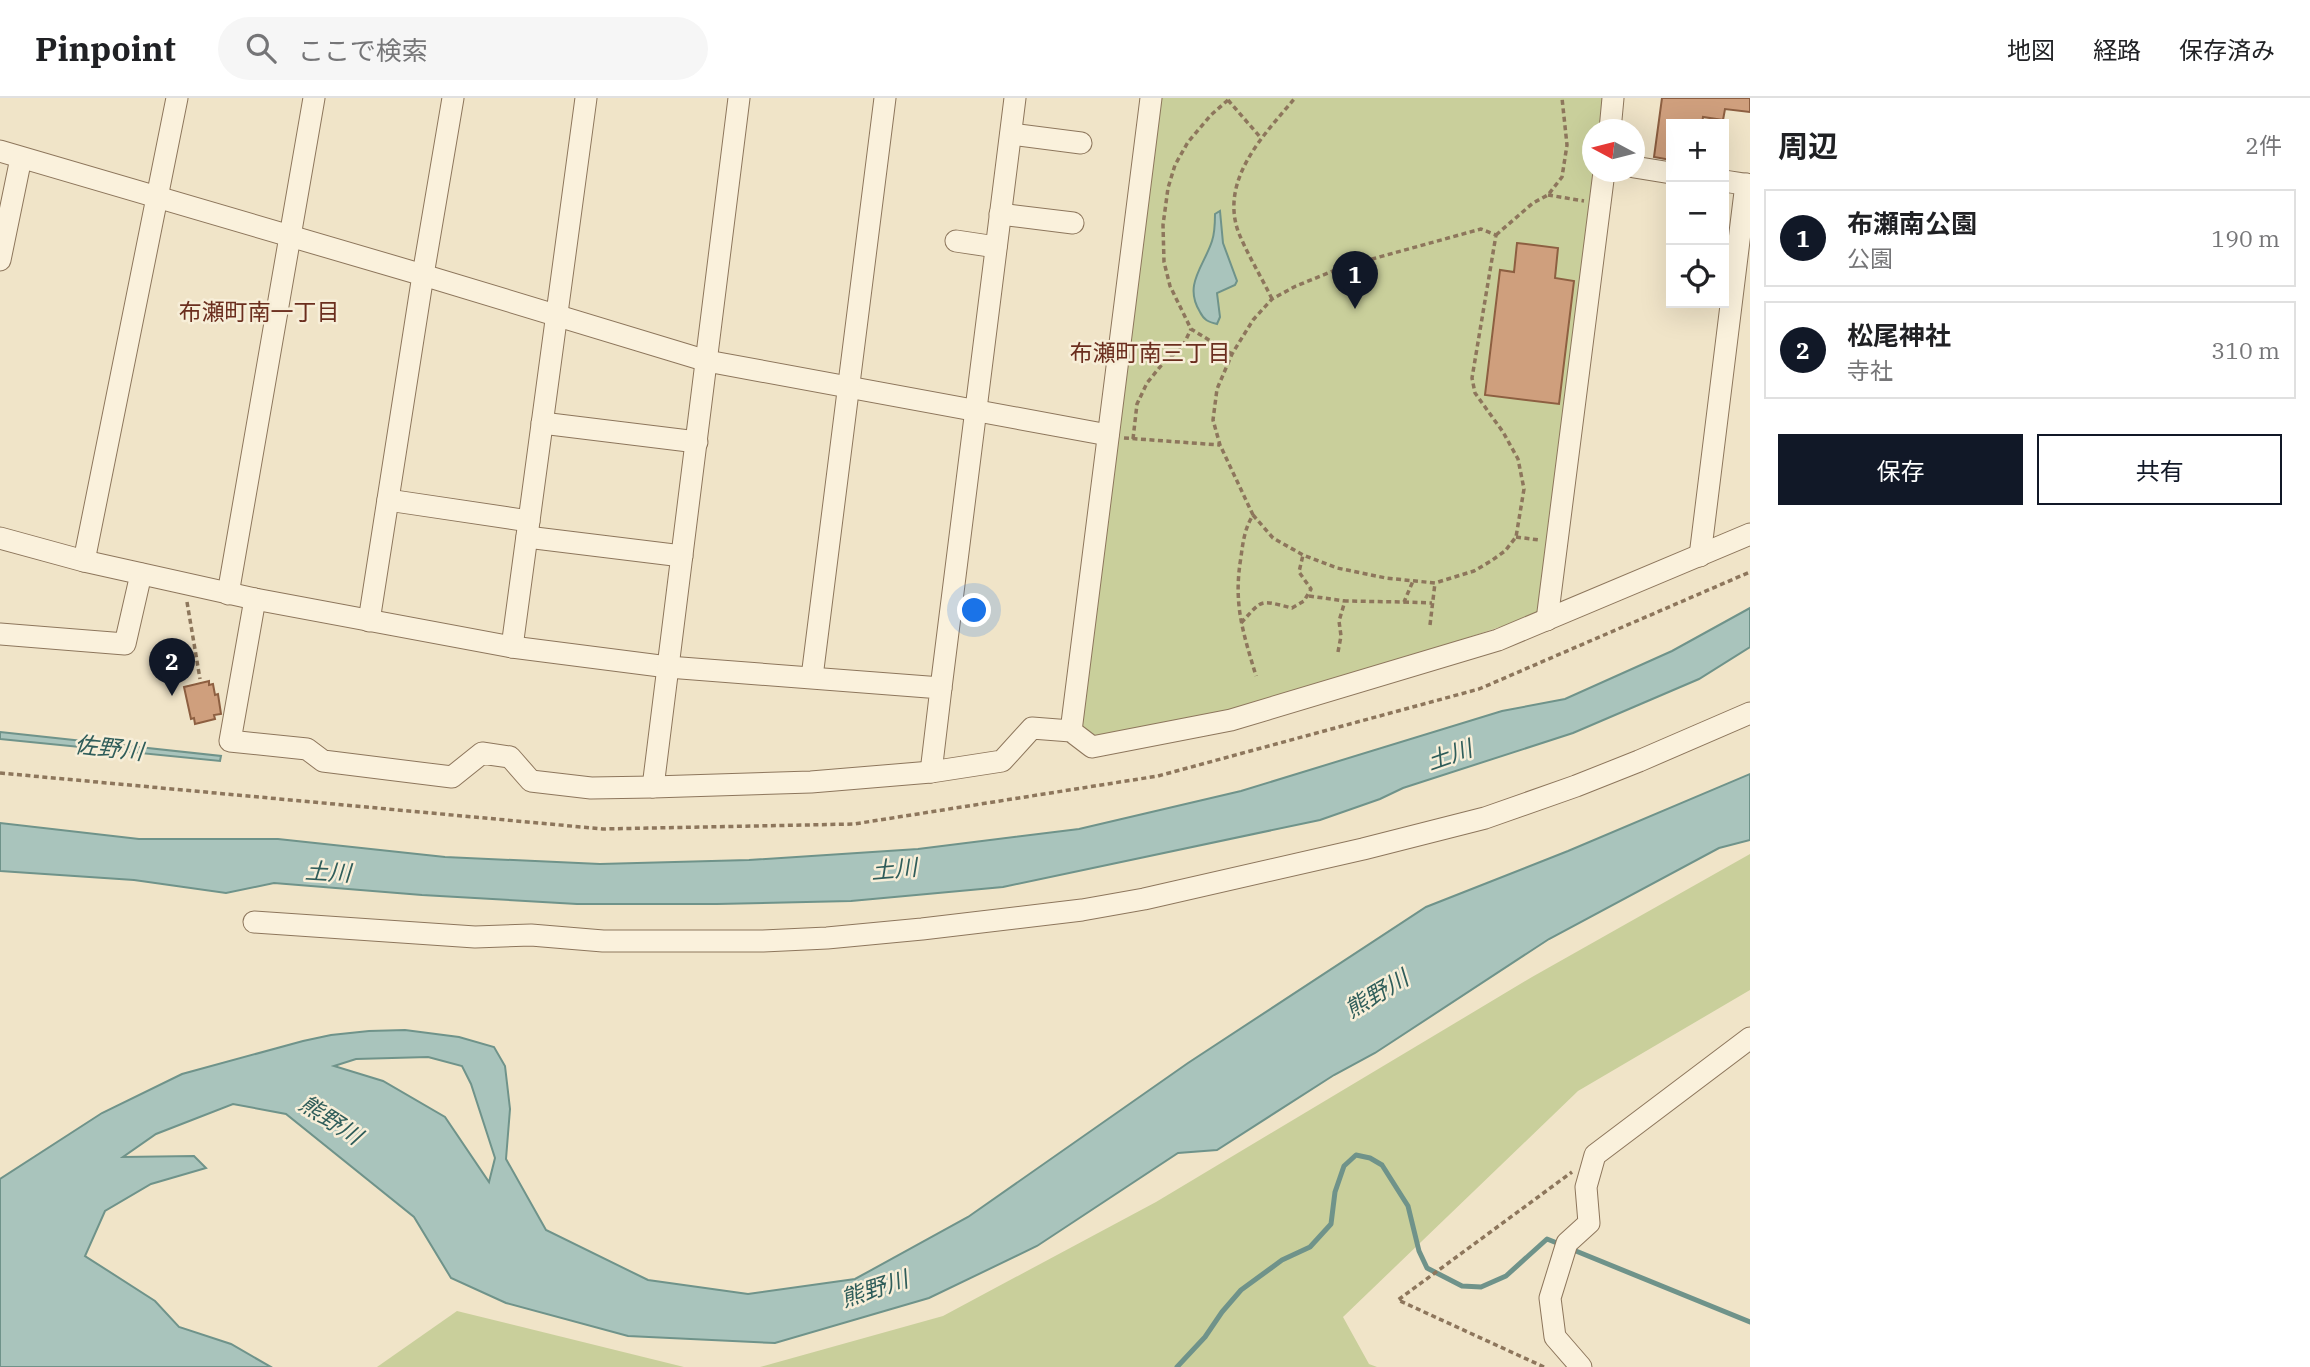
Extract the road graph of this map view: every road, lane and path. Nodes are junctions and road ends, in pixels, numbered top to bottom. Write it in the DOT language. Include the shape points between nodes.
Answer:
graph roads {
  1 [pos="177,98"];
  2 [pos="314,98"];
  3 [pos="453,98"];
  4 [pos="586,98"];
  5 [pos="739,98"];
  6 [pos="885,98"];
  7 [pos="1015,98"];
  8 [pos="1151,98"];
  9 [pos="1295,98"];
  10 [pos="1562,98"];
  11 [pos="1614,98"];
  12 [pos="1228,99"];
  13 [pos="1611,119"];
  14 [pos="1011,134"];
  15 [pos="1261,138"];
  16 [pos="1081,143"];
  17 [pos="0,151"];
  18 [pos="21,158"];
  19 [pos="1645,169"];
  20 [pos="1666,172"];
  21 [pos="1601,182"];
  22 [pos="1729,182"];
  23 [pos="1748,185"];
  24 [pos="1548,195"];
  25 [pos="157,196"];
  26 [pos="1597,197"];
  27 [pos="1000,214"];
  28 [pos="1073,223"];
  29 [pos="1496,235"];
  30 [pos="290,237"];
  31 [pos="956,241"];
  32 [pos="996,247"];
  33 [pos="0,260"];
  34 [pos="423,275"];
  35 [pos="1272,299"];
  36 [pos="556,316"];
  37 [pos="1191,328"];
  38 [pos="1231,354"];
  39 [pos="707,361"];
  40 [pos="848,387"];
  41 [pos="975,411"];
  42 [pos="542,423"];
  43 [pos="1108,435"];
  44 [pos="697,442"];
  45 [pos="1220,446"];
  46 [pos="388,499"];
  47 [pos="1253,514"];
  48 [pos="528,529"];
  49 [pos="1750,534"];
  50 [pos="0,538"];
  51 [pos="1303,555"];
  52 [pos="682,556"];
  53 [pos="1700,556"];
  54 [pos="84,561"];
  55 [pos="141,574"];
  56 [pos="1413,580"];
  57 [pos="184,583"];
  58 [pos="1435,583"];
  59 [pos="228,594"];
  60 [pos="1309,596"];
  61 [pos="255,599"];
  62 [pos="1345,601"];
  63 [pos="1404,602"];
  64 [pos="1432,604"];
  65 [pos="1547,620"];
  66 [pos="369,621"];
  67 [pos="1241,623"];
  68 [pos="1430,625"];
  69 [pos="0,634"];
  70 [pos="512,647"];
  71 [pos="1338,652"];
  72 [pos="668,667"];
  73 [pos="1256,676"];
  74 [pos="812,677"];
  75 [pos="200,679"];
  76 [pos="941,688"];
  77 [pos="1750,713"];
  78 [pos="1071,731"];
  79 [pos="931,772"];
  80 [pos="653,787"];
  81 [pos="254,922"];
  82 [pos="1750,1038"];
  83 [pos="1595,1154"];
  84 [pos="1544,1367"];
  85 [pos="1581,1367"];
  1 -- 25 [label="street"];
  2 -- 30 [label="street"];
  3 -- 34 [label="street"];
  4 -- 36 [label="street"];
  5 -- 39 [label="street"];
  6 -- 40 [label="street"];
  7 -- 14 [label="street"];
  8 -- 43 [label="street"];
  9 -- 15 [label="path"];
  10 -- 24 [label="path" via="1565,164 1562,177"];
  11 -- 13 [label="street"];
  12 -- 15 [label="path"];
  12 -- 37 [label="path" via="1188,142 1168,188 1164,262 1170,286"];
  14 -- 16 [label="street"];
  14 -- 27 [label="street"];
  15 -- 35 [label="path" via="1247,158 1235,204 1238,229"];
  17 -- 18 [label="street"];
  18 -- 25 [label="street"];
  18 -- 33 [label="street"];
  19 -- 20 [label="street"];
  21 -- 26 [label="street"];
  22 -- 23 [label="street"];
  23 -- 53 [label="street"];
  24 -- 26 [label="path"];
  24 -- 29 [label="path"];
  25 -- 30 [label="street"];
  25 -- 54 [label="street"];
  26 -- 65 [label="street"];
  27 -- 28 [label="street"];
  27 -- 32 [label="street"];
  29 -- 35 [label="path" via="1481,229 1343,267"];
  29 -- 58 [label="path" via="1472,378 1475,393 1518,459 1524,489 1517,537 1505,551 1474,571"];
  30 -- 34 [label="street"];
  30 -- 59 [label="street"];
  31 -- 32 [label="street"];
  32 -- 41 [label="street"];
  34 -- 36 [label="street"];
  34 -- 46 [label="street"];
  35 -- 38 [label="path"];
  36 -- 39 [label="street"];
  36 -- 42 [label="street"];
  37 -- 38 [label="path"];
  37 -- 45 [label="path" via="1182,348 1147,383 1137,404 1133,439"];
  38 -- 45 [label="path" via="1217,389 1213,420"];
  39 -- 40 [label="street"];
  39 -- 44 [label="street"];
  40 -- 41 [label="street"];
  40 -- 74 [label="street"];
  41 -- 43 [label="street"];
  41 -- 76 [label="street"];
  42 -- 44 [label="street"];
  42 -- 48 [label="street"];
  43 -- 78 [label="street"];
  44 -- 52 [label="street"];
  45 -- 47 [label="path"];
  46 -- 48 [label="street"];
  46 -- 66 [label="street"];
  47 -- 51 [label="path" via="1273,538"];
  47 -- 67 [label="path" via="1245,528 1237,582"];
  48 -- 52 [label="street"];
  48 -- 70 [label="street"];
  49 -- 53 [label="street"];
  50 -- 54 [label="street"];
  51 -- 56 [label="path" via="1337,568"];
  51 -- 60 [label="path" via="1299,572 1311,589"];
  52 -- 72 [label="street"];
  53 -- 65 [label="street"];
  54 -- 55 [label="street"];
  55 -- 57 [label="street"];
  55 -- 69 [label="street" via="125,644"];
  56 -- 58 [label="path"];
  56 -- 63 [label="path"];
  57 -- 59 [label="street"];
  57 -- 75 [label="path"];
  58 -- 64 [label="path"];
  59 -- 61 [label="street"];
  60 -- 62 [label="path"];
  60 -- 67 [label="path" via="1292,608 1260,602"];
  61 -- 66 [label="street"];
  61 -- 80 [label="street" via="230,741 307,749 323,761 452,777 482,753 510,757 531,781 591,788"];
  62 -- 63 [label="path"];
  62 -- 71 [label="path"];
  63 -- 64 [label="path"];
  64 -- 68 [label="path"];
  65 -- 78 [label="street" via="1498,640 1440,651 1231,720 1207,720 1092,747"];
  66 -- 70 [label="street"];
  67 -- 73 [label="path"];
  70 -- 72 [label="street"];
  72 -- 74 [label="street"];
  72 -- 80 [label="street"];
  74 -- 76 [label="street"];
  76 -- 79 [label="street"];
  77 -- 81 [label="street" via="1576,786 1485,818 1082,910 762,941 475,937"];
  78 -- 79 [label="street" via="1032,728 1002,761"];
  79 -- 80 [label="street" via="811,782"];
  82 -- 83 [label="street"];
  83 -- 84 [label="path" via="1398,1300"];
  83 -- 85 [label="street" via="1586,1187 1589,1223 1567,1243 1550,1297 1555,1337"];
}
